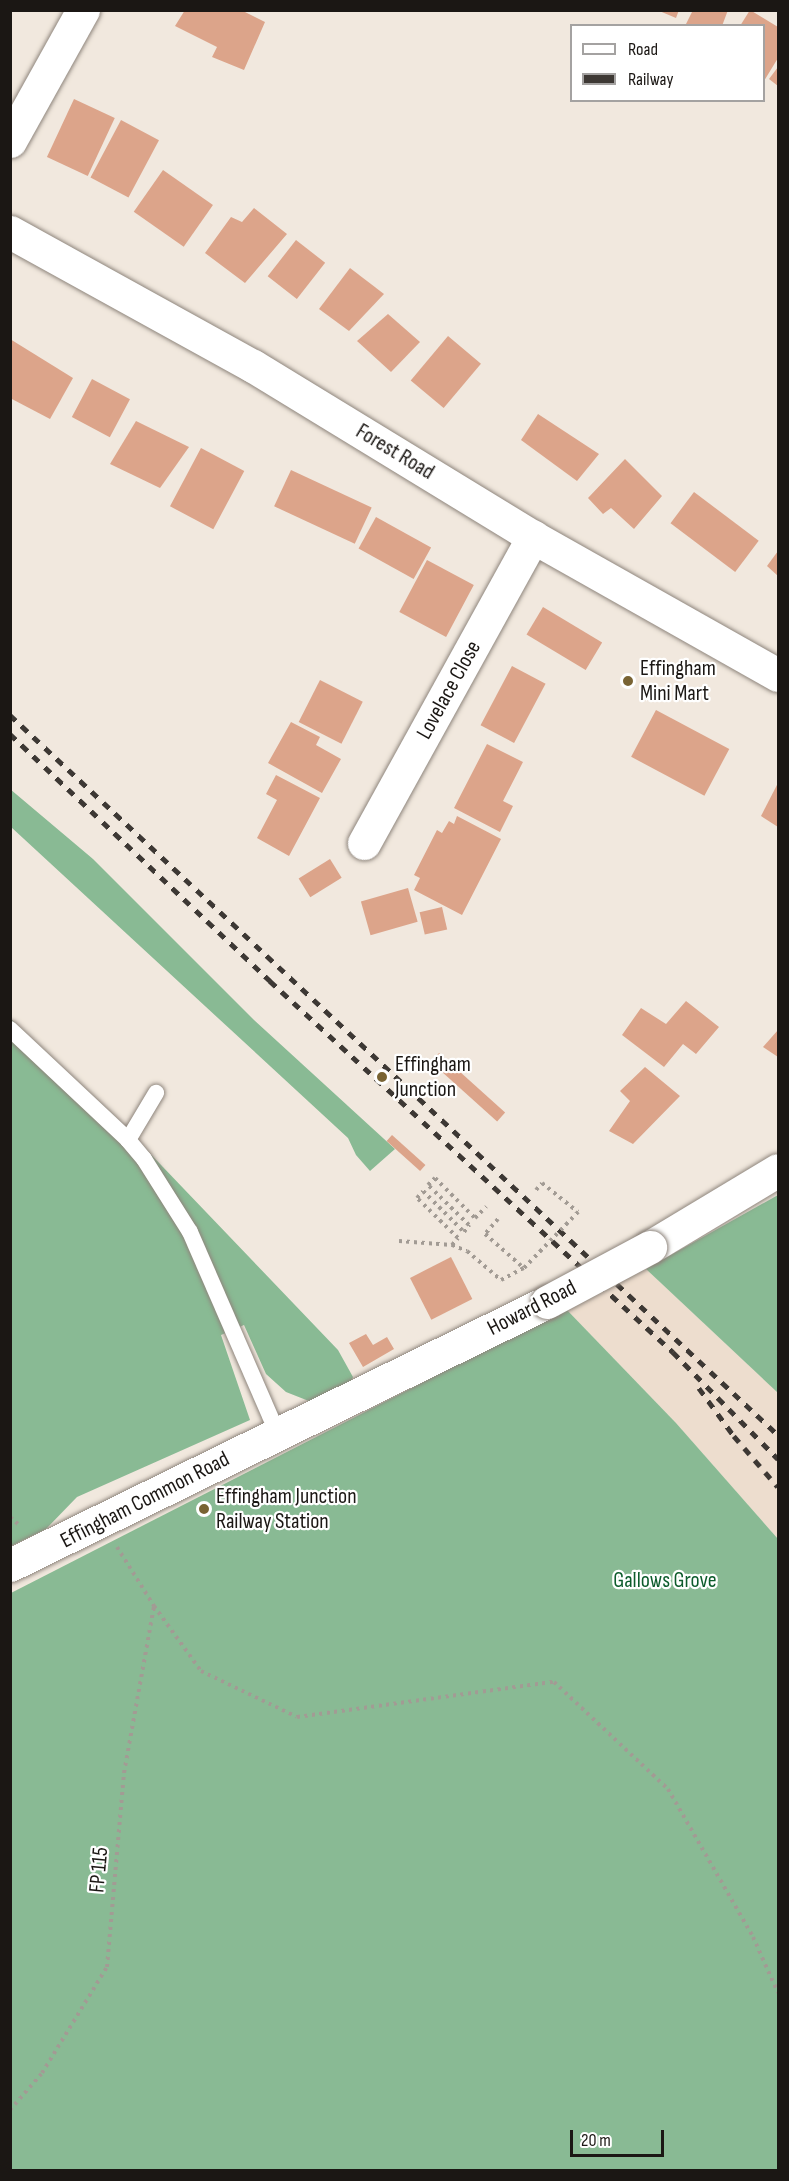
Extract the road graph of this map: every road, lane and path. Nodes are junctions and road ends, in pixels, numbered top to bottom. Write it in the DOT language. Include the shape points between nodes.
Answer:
graph roads {
  1 [pos="83,10"];
  2 [pos="10,141"];
  3 [pos="10,232"];
  4 [pos="533,537"];
  5 [pos="778,675"];
  6 [pos="364,843"];
  7 [pos="10,1029"];
  8 [pos="156,1093"];
  9 [pos="128,1140"];
  10 [pos="778,1170"];
  11 [pos="536,1190"];
  12 [pos="486,1207"];
  13 [pos="498,1219"];
  14 [pos="399,1241"];
  15 [pos="452,1245"];
  16 [pos="524,1268"];
  17 [pos="279,1434"];
  18 [pos="101,1523"];
  19 [pos="10,1565"];
  20 [pos="154,1606"];
  21 [pos="778,1993"];
  22 [pos="10,2110"];
  1 -- 2 [label="street"];
  3 -- 4 [label="street, Forest Road" via="253,366"];
  4 -- 5 [label="street, Forest Road"];
  4 -- 6 [label="street, Lovelace Close"];
  7 -- 9 [label="lane"];
  8 -- 9 [label="lane"];
  9 -- 17 [label="lane" via="190,1232"];
  10 -- 17 [label="street, Howard Road, bridge" via="650,1247 547,1302"];
  11 -- 16 [label="path, bridge" via="542,1183 579,1212"];
  12 -- 15 [label="path" via="475,1218 435,1178 428,1185 469,1225 464,1232 423,1191 417,1198 458,1238"];
  13 -- 16 [label="path" via="485,1234"];
  14 -- 15 [label="path"];
  15 -- 16 [label="path" via="467,1251 501,1280"];
  17 -- 18 [label="street, Effingham Common Road"];
  18 -- 19 [label="street, Effingham Common Road"];
  18 -- 20 [label="path"];
  20 -- 21 [label="path" via="201,1671 297,1717 554,1682 668,1789 753,1937"];
  20 -- 22 [label="path, FP 115" via="124,1773 107,1967 42,2073"];
}
